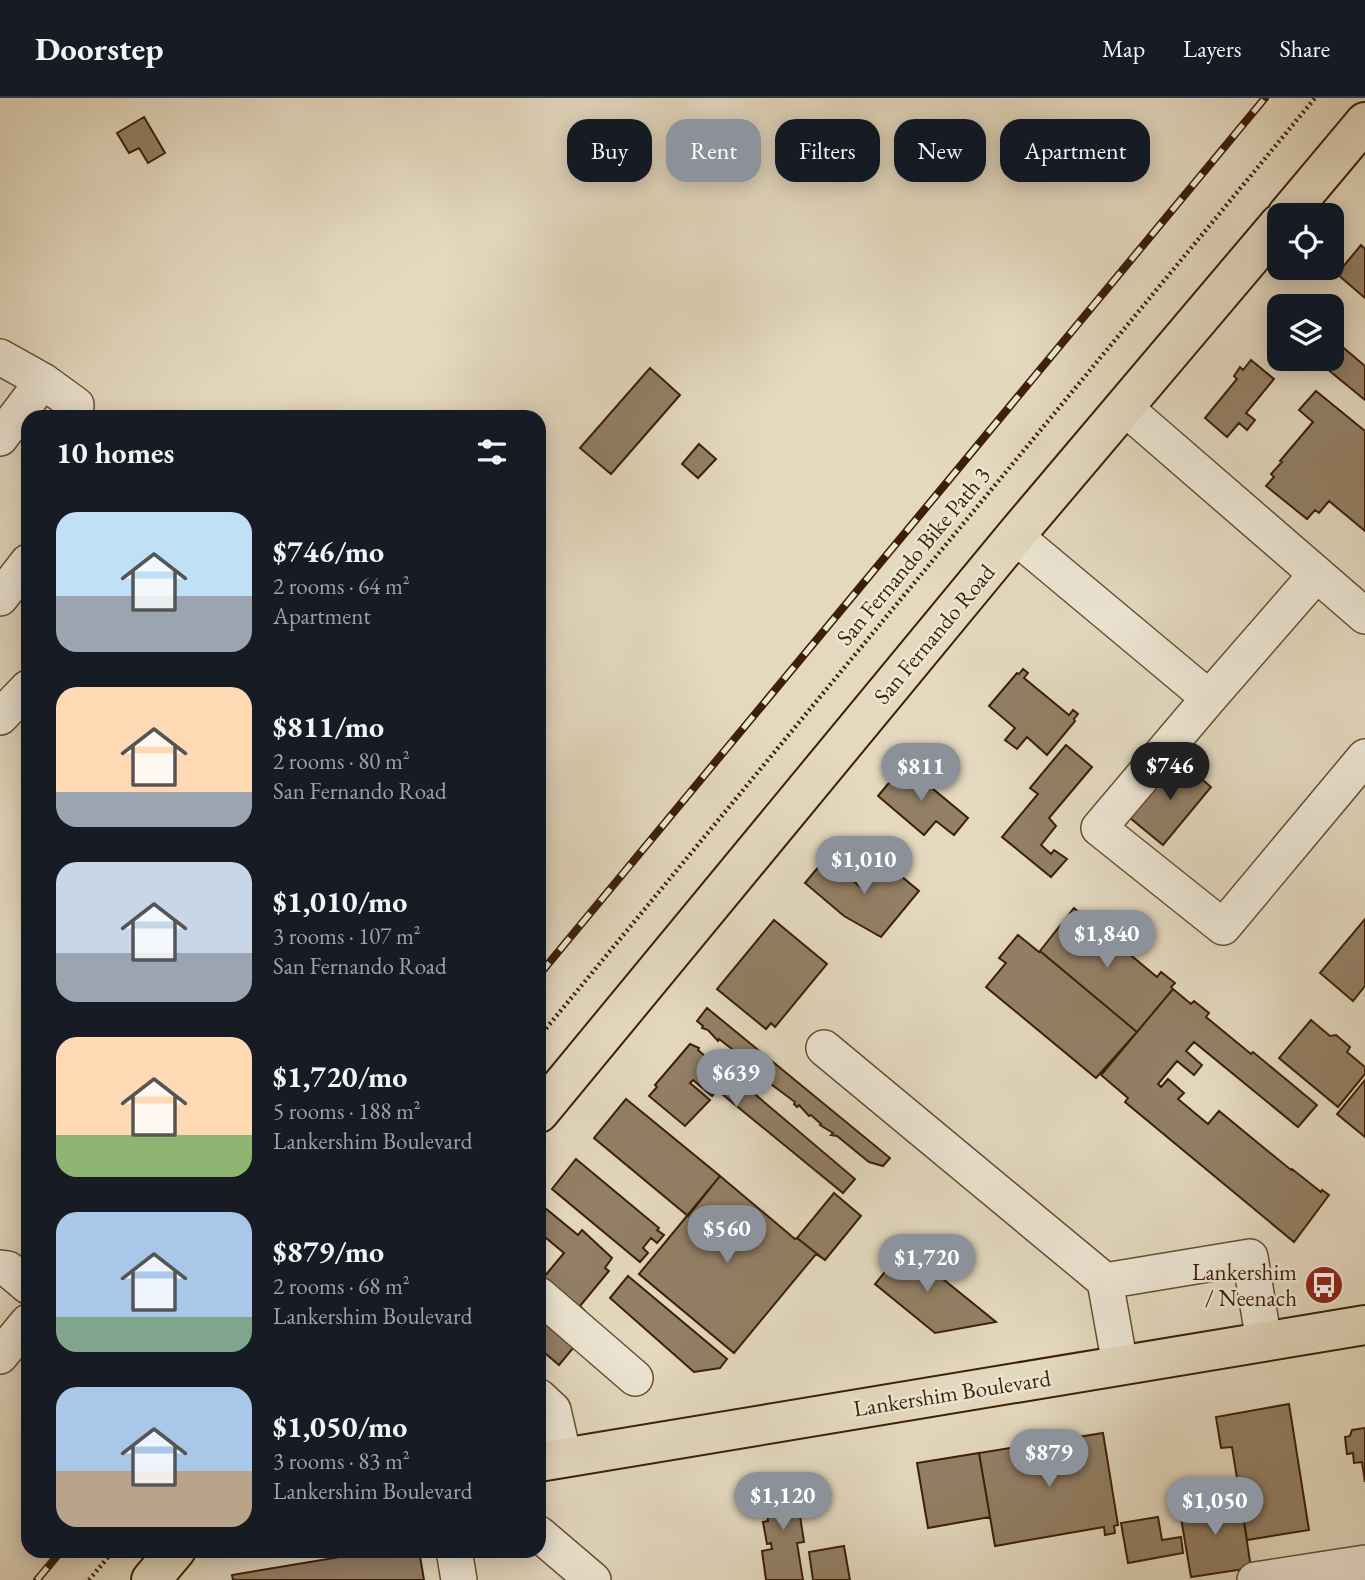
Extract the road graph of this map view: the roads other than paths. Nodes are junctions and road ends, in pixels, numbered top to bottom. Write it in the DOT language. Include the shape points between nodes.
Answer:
graph roads {
  1 [pos="1365,122"];
  2 [pos="1297,203"];
  3 [pos="1267,238"];
  4 [pos="0,356"];
  5 [pos="43,381"];
  6 [pos="1125,408"];
  7 [pos="21,410"];
  8 [pos="21,410"];
  9 [pos="77,410"];
  10 [pos="0,438"];
  11 [pos="1016,536"];
  12 [pos="21,571"];
  13 [pos="1316,575"];
  14 [pos="0,598"];
  15 [pos="1365,616"];
  16 [pos="21,695"];
  17 [pos="1209,698"];
  18 [pos="0,717"];
  19 [pos="1365,757"];
  20 [pos="824,1048"];
  21 [pos="546,1105"];
  22 [pos="0,1268"];
  23 [pos="21,1280"];
  24 [pos="1105,1281"];
  25 [pos="546,1301"];
  26 [pos="1365,1325"];
  27 [pos="21,1330"];
  28 [pos="1264,1342"];
  29 [pos="0,1356"];
  30 [pos="1120,1366"];
  31 [pos="635,1378"];
  32 [pos="546,1404"];
  33 [pos="552,1460"];
  34 [pos="546,1540"];
  35 [pos="169,1558"];
  36 [pos="455,1558"];
  37 [pos="1365,1563"];
  38 [pos="151,1580"];
  39 [pos="459,1580"];
  40 [pos="593,1580"];
  41 [pos="1255,1580"];
  1 -- 2 [label="main road"];
  3 -- 6 [label="main road, San Fernando Road"];
  4 -- 5 [label="street"];
  5 -- 8 [label="street"];
  5 -- 9 [label="street"];
  6 -- 11 [label="main road, San Fernando Road"];
  6 -- 13 [label="street"];
  7 -- 10 [label="street"];
  11 -- 17 [label="street"];
  11 -- 21 [label="main road, San Fernando Road"];
  12 -- 14 [label="street"];
  13 -- 15 [label="street"];
  13 -- 17 [label="street"];
  16 -- 18 [label="street"];
  17 -- 19 [label="street" via="1099,828 1223,927"];
  20 -- 24 [label="street"];
  22 -- 23 [label="street"];
  24 -- 28 [label="street" via="1250,1257"];
  24 -- 30 [label="street"];
  25 -- 31 [label="street"];
  26 -- 28 [label="main road, Lankershim Boulevard"];
  27 -- 29 [label="street"];
  28 -- 30 [label="main road, Lankershim Boulevard"];
  30 -- 33 [label="main road, Lankershim Boulevard"];
  32 -- 33 [label="street" via="553,1410"];
  34 -- 40 [label="street"];
  35 -- 38 [label="main road"];
  36 -- 39 [label="street"];
  37 -- 41 [label="street"];
}
